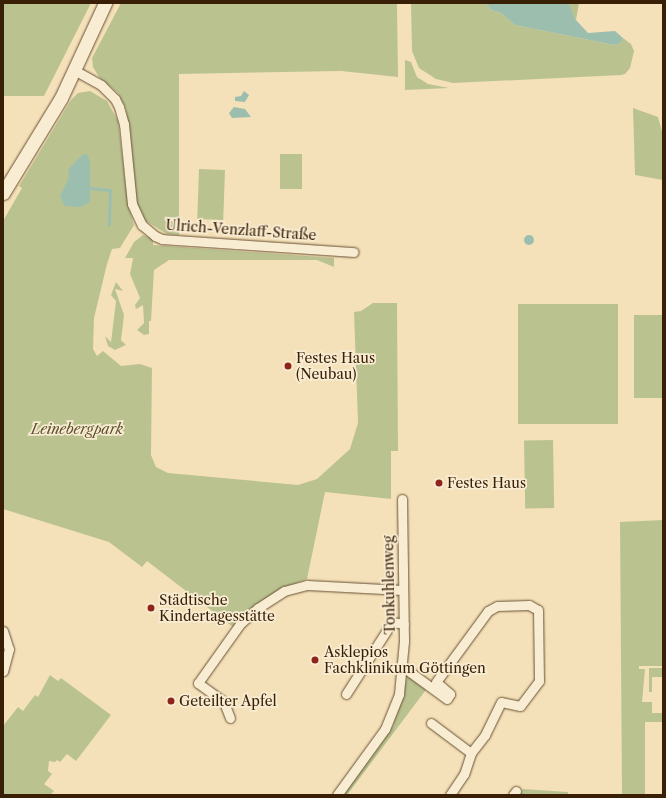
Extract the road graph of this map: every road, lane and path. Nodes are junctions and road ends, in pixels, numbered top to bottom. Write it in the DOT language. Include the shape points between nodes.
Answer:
graph roads {
  1 [pos="105,3"];
  2 [pos="74,70"];
  3 [pos="3,193"];
  4 [pos="354,252"];
  5 [pos="402,499"];
  6 [pos="403,590"];
  7 [pos="404,624"];
  8 [pos="3,631"];
  9 [pos="403,667"];
  10 [pos="3,670"];
  11 [pos="346,694"];
  12 [pos="230,718"];
  13 [pos="431,723"];
  14 [pos="471,753"];
  15 [pos="337,795"];
  16 [pos="450,795"];
  1 -- 2 [label="main road"];
  2 -- 3 [label="main road" via="56,96"];
  2 -- 4 [label="street, Ulrich-Venzlaff-Straße" via="101,86 115,99 119,107 124,124 132,204 142,225 155,236 162,239"];
  5 -- 6 [label="street, Tonkuhlenweg"];
  6 -- 7 [label="street, Tonkuhlenweg"];
  6 -- 12 [label="street" via="307,584 284,591 258,608 240,624 198,683 224,702"];
  7 -- 9 [label="street, Tonkuhlenweg"];
  7 -- 11 [label="street" via="392,622"];
  8 -- 10 [label="street" via="9,649"];
  9 -- 14 [label="street" via="446,699 450,694 436,682 488,610 497,606 533,606 540,615 539,681 520,706 501,702 484,735"];
  9 -- 15 [label="street, Tonkuhlenweg" via="397,703 389,722"];
  13 -- 14 [label="street"];
  14 -- 16 [label="street" via="464,774"];
}
